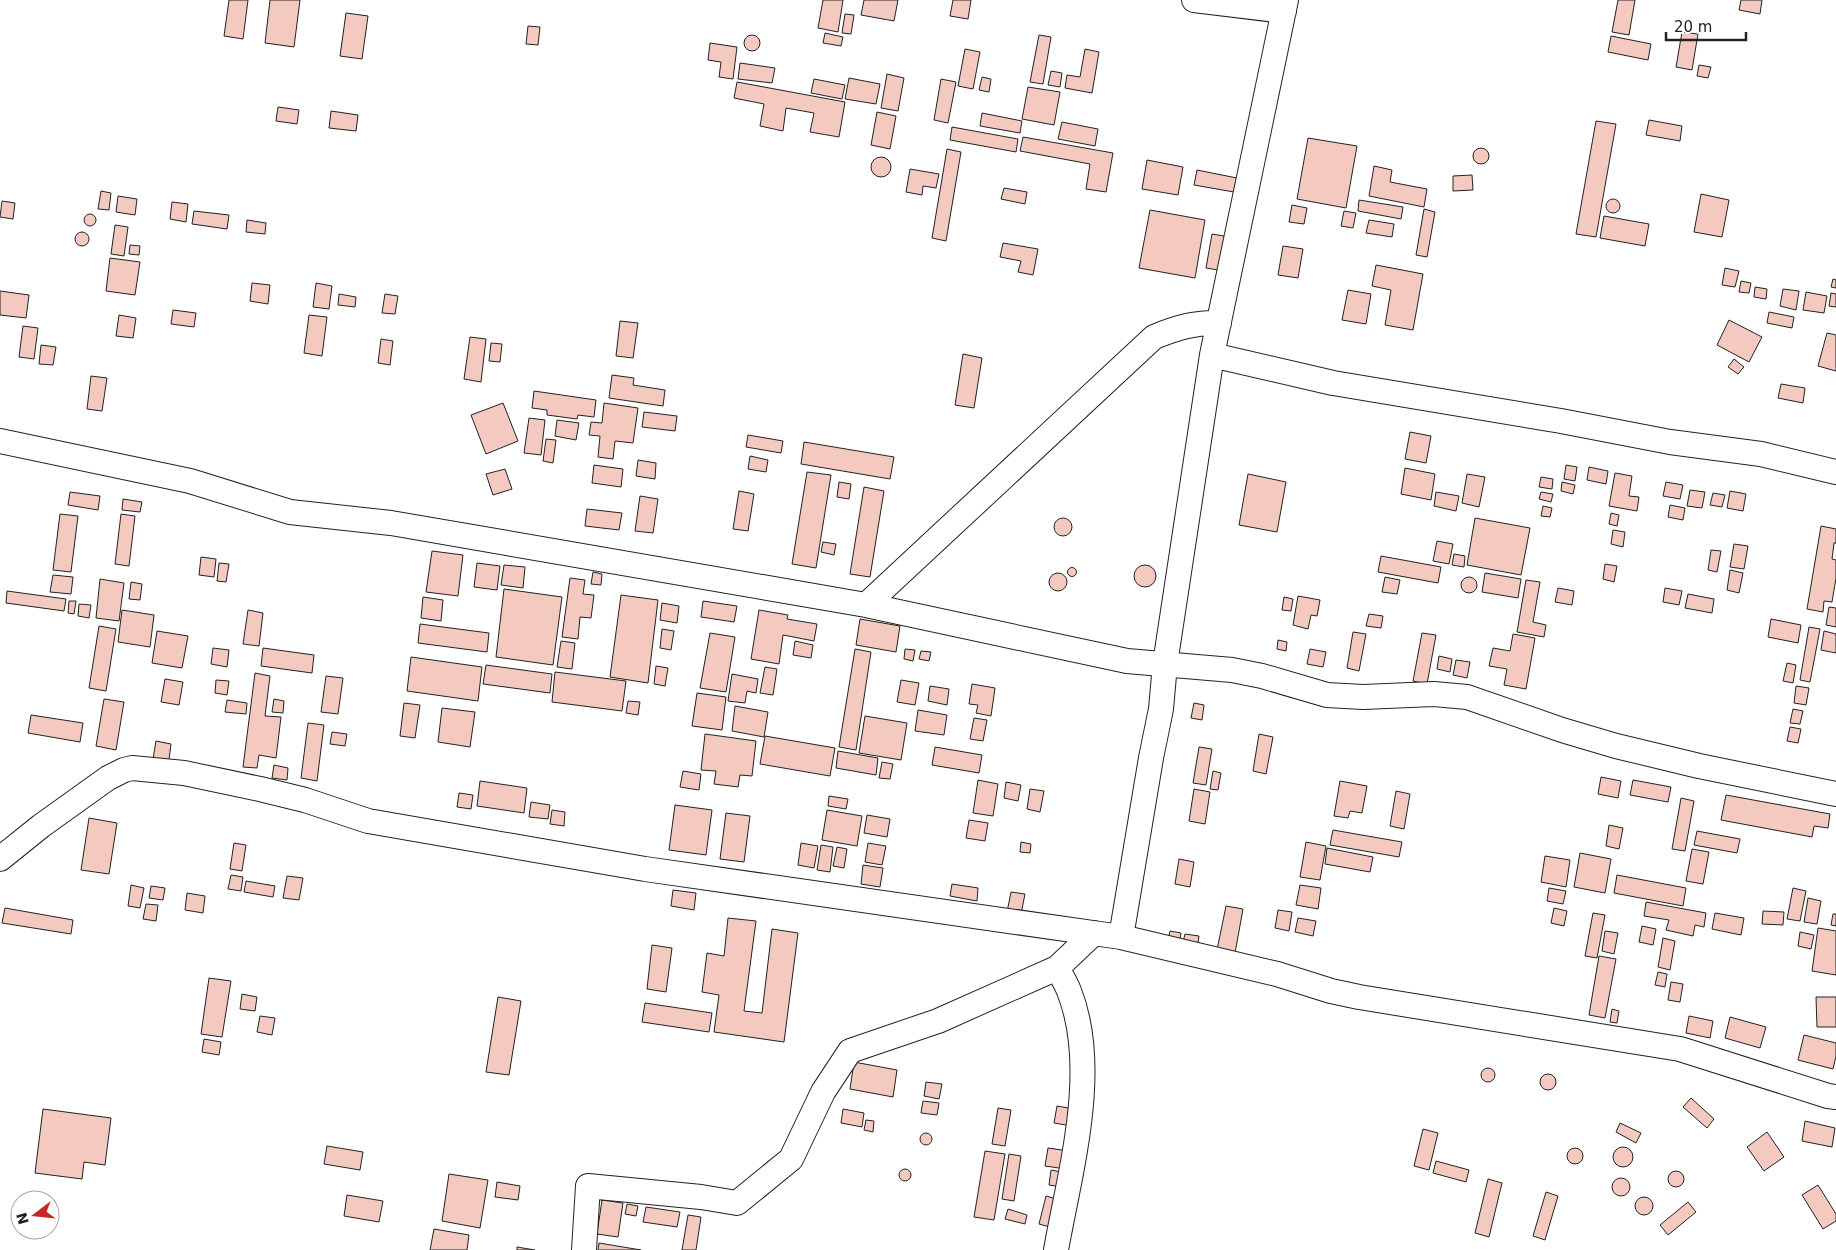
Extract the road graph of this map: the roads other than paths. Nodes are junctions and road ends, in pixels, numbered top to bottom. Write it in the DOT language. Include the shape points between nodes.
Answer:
graph roads {
  1 [pos="1194,0"];
  2 [pos="1285,5"];
  3 [pos="1219,323"];
  4 [pos="1212,356"];
  5 [pos="0,441"];
  6 [pos="1836,472"];
  7 [pos="866,605"];
  8 [pos="1166,664"];
  9 [pos="1836,794"];
  10 [pos="0,859"];
  11 [pos="1094,933"];
  12 [pos="1121,937"];
  13 [pos="1057,968"];
  14 [pos="1836,1097"];
  15 [pos="584,1250"];
  16 [pos="1056,1250"];
  1 -- 2 [label="street"];
  2 -- 3 [label="street"];
  3 -- 4 [label="street"];
  3 -- 7 [label="street" via="1200,322 1154,337"];
  4 -- 6 [label="street" via="1333,383 1670,442 1761,454"];
  4 -- 8 [label="street"];
  5 -- 7 [label="street" via="190,480 290,512 391,523"];
  7 -- 8 [label="street" via="1127,661"];
  8 -- 9 [label="street" via="1232,670 1327,696 1434,694 1467,697 1616,746"];
  8 -- 12 [label="street"];
  10 -- 11 [label="street" via="108,778 132,768 260,789 368,821 636,867"];
  11 -- 12 [label="street"];
  11 -- 13 [label="street"];
  12 -- 14 [label="street" via="1359,997 1680,1049"];
  13 -- 15 [label="street" via="938,1021 850,1051 823,1092 791,1159 737,1203 588,1186"];
  13 -- 16 [label="street" via="1069,991 1077,1022 1082,1053 1082,1086 1080,1117"];
}
